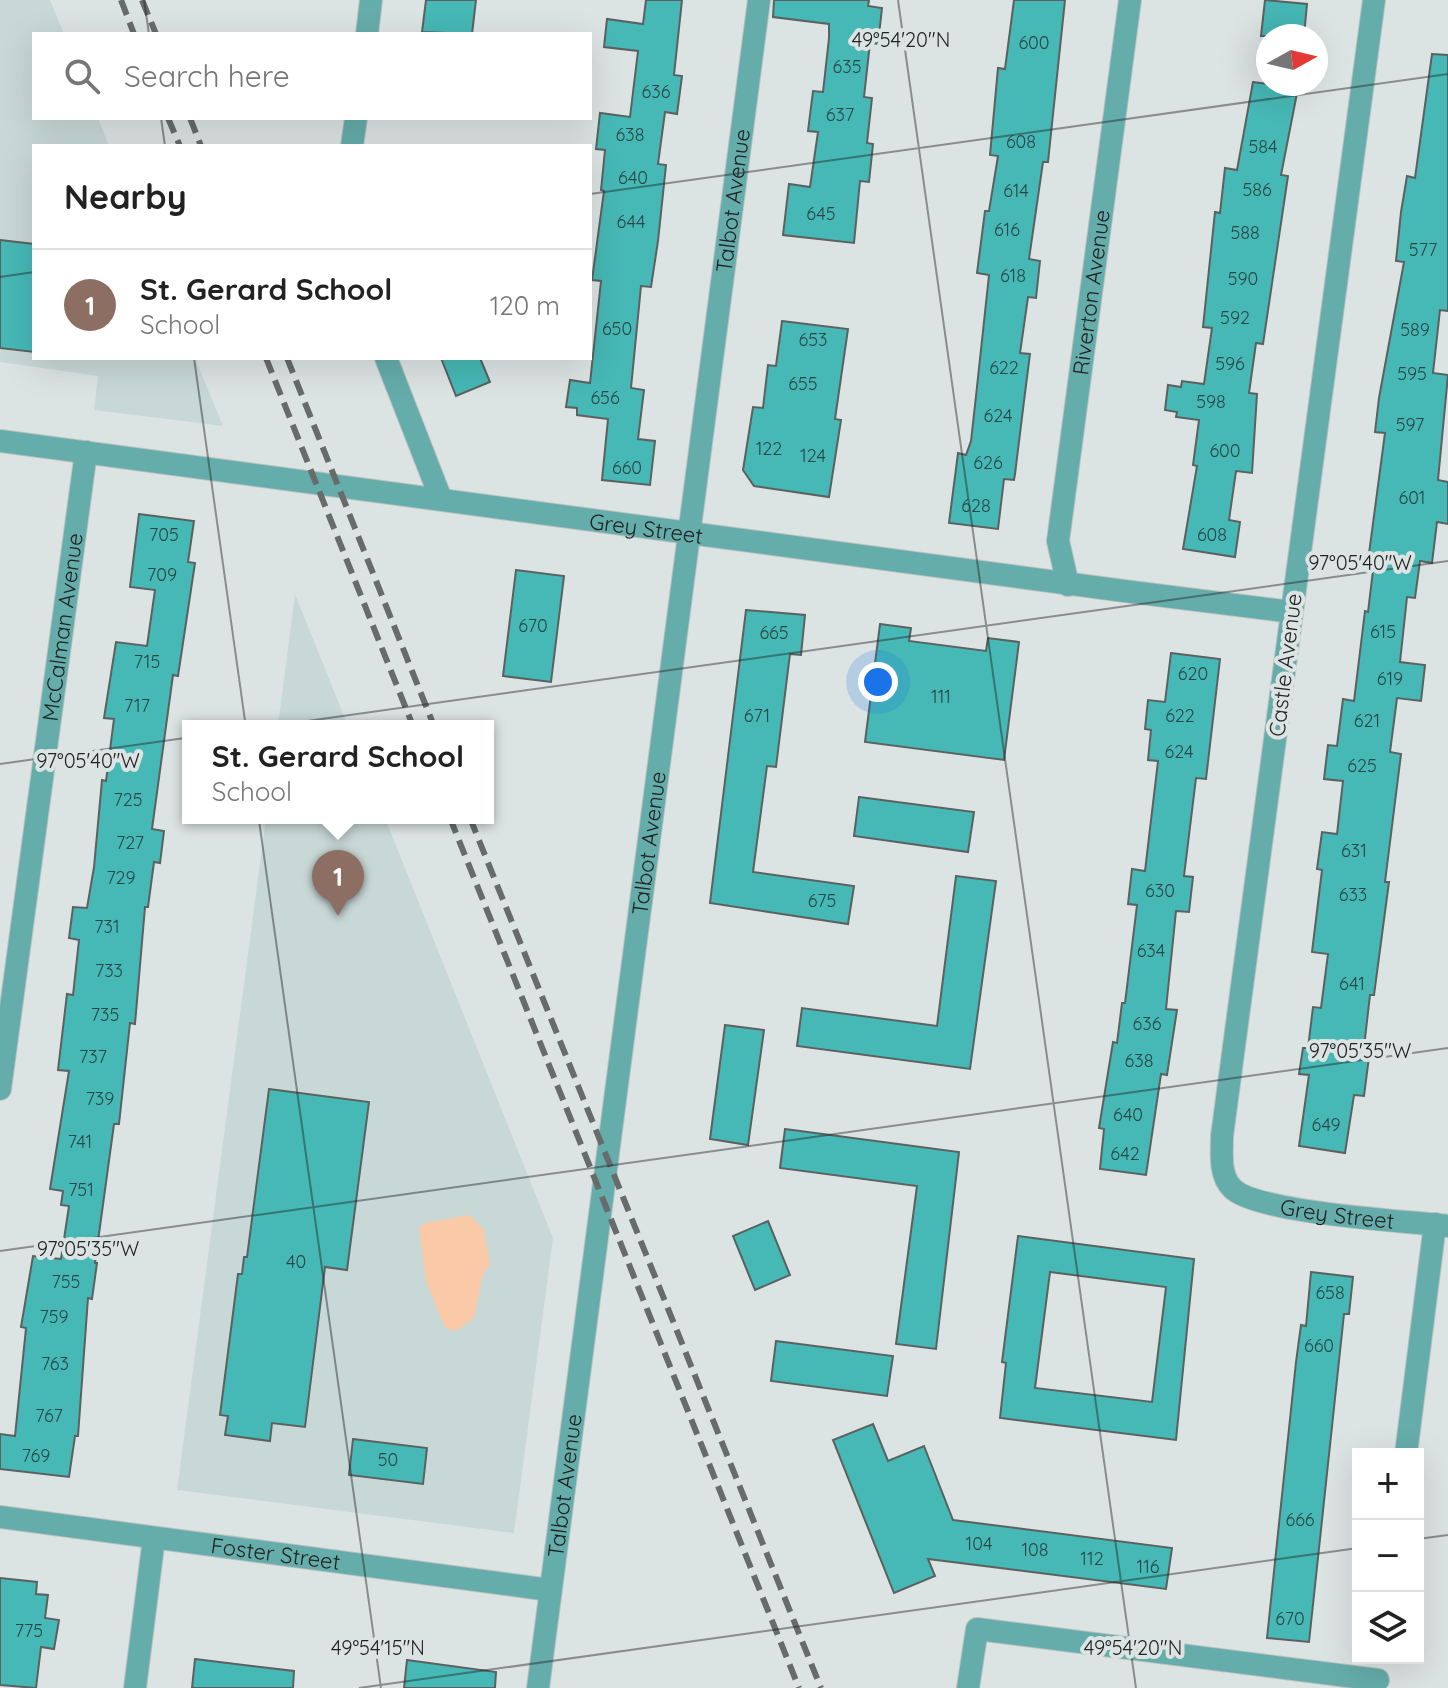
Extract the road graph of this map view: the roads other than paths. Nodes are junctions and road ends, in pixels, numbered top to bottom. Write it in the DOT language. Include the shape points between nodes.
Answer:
graph roads {
  1 [pos="371,0"];
  2 [pos="759,0"];
  3 [pos="1130,0"];
  4 [pos="1374,0"];
  5 [pos="367,32"];
  6 [pos="356,120"];
  7 [pos="352,144"];
  8 [pos="387,360"];
  9 [pos="0,441"];
  10 [pos="86,452"];
  11 [pos="441,499"];
  12 [pos="687,536"];
  13 [pos="1068,585"];
  14 [pos="1292,612"];
  15 [pos="0,1089"];
  16 [pos="1230,1186"];
  17 [pos="1442,1225"];
  18 [pos="1407,1448"];
  19 [pos="0,1517"];
  20 [pos="154,1538"];
  21 [pos="550,1590"];
  22 [pos="1379,1675"];
  23 [pos="135,1688"];
  24 [pos="538,1688"];
  25 [pos="968,1688"];
  1 -- 5 [label="street"];
  2 -- 12 [label="street, Talbot Avenue"];
  3 -- 13 [label="street, Riverton Avenue" via="1058,541"];
  4 -- 14 [label="street, Castle Avenue"];
  6 -- 7 [label="street"];
  8 -- 11 [label="street"];
  9 -- 10 [label="street, Grey Street"];
  10 -- 11 [label="street, Grey Street"];
  10 -- 15 [label="street, McCalman Avenue"];
  11 -- 12 [label="street, Grey Street"];
  12 -- 13 [label="street, Grey Street"];
  12 -- 21 [label="street, Talbot Avenue"];
  13 -- 14 [label="street, Grey Street"];
  14 -- 16 [label="street, Castle Avenue" via="1222,1136"];
  16 -- 17 [label="street, Grey Street" via="1268,1204"];
  17 -- 18 [label="street"];
  19 -- 20 [label="street, Foster Street"];
  20 -- 21 [label="street, Foster Street"];
  20 -- 23 [label="street"];
  21 -- 24 [label="street, Talbot Avenue"];
  22 -- 25 [label="street" via="977,1629"];
}
